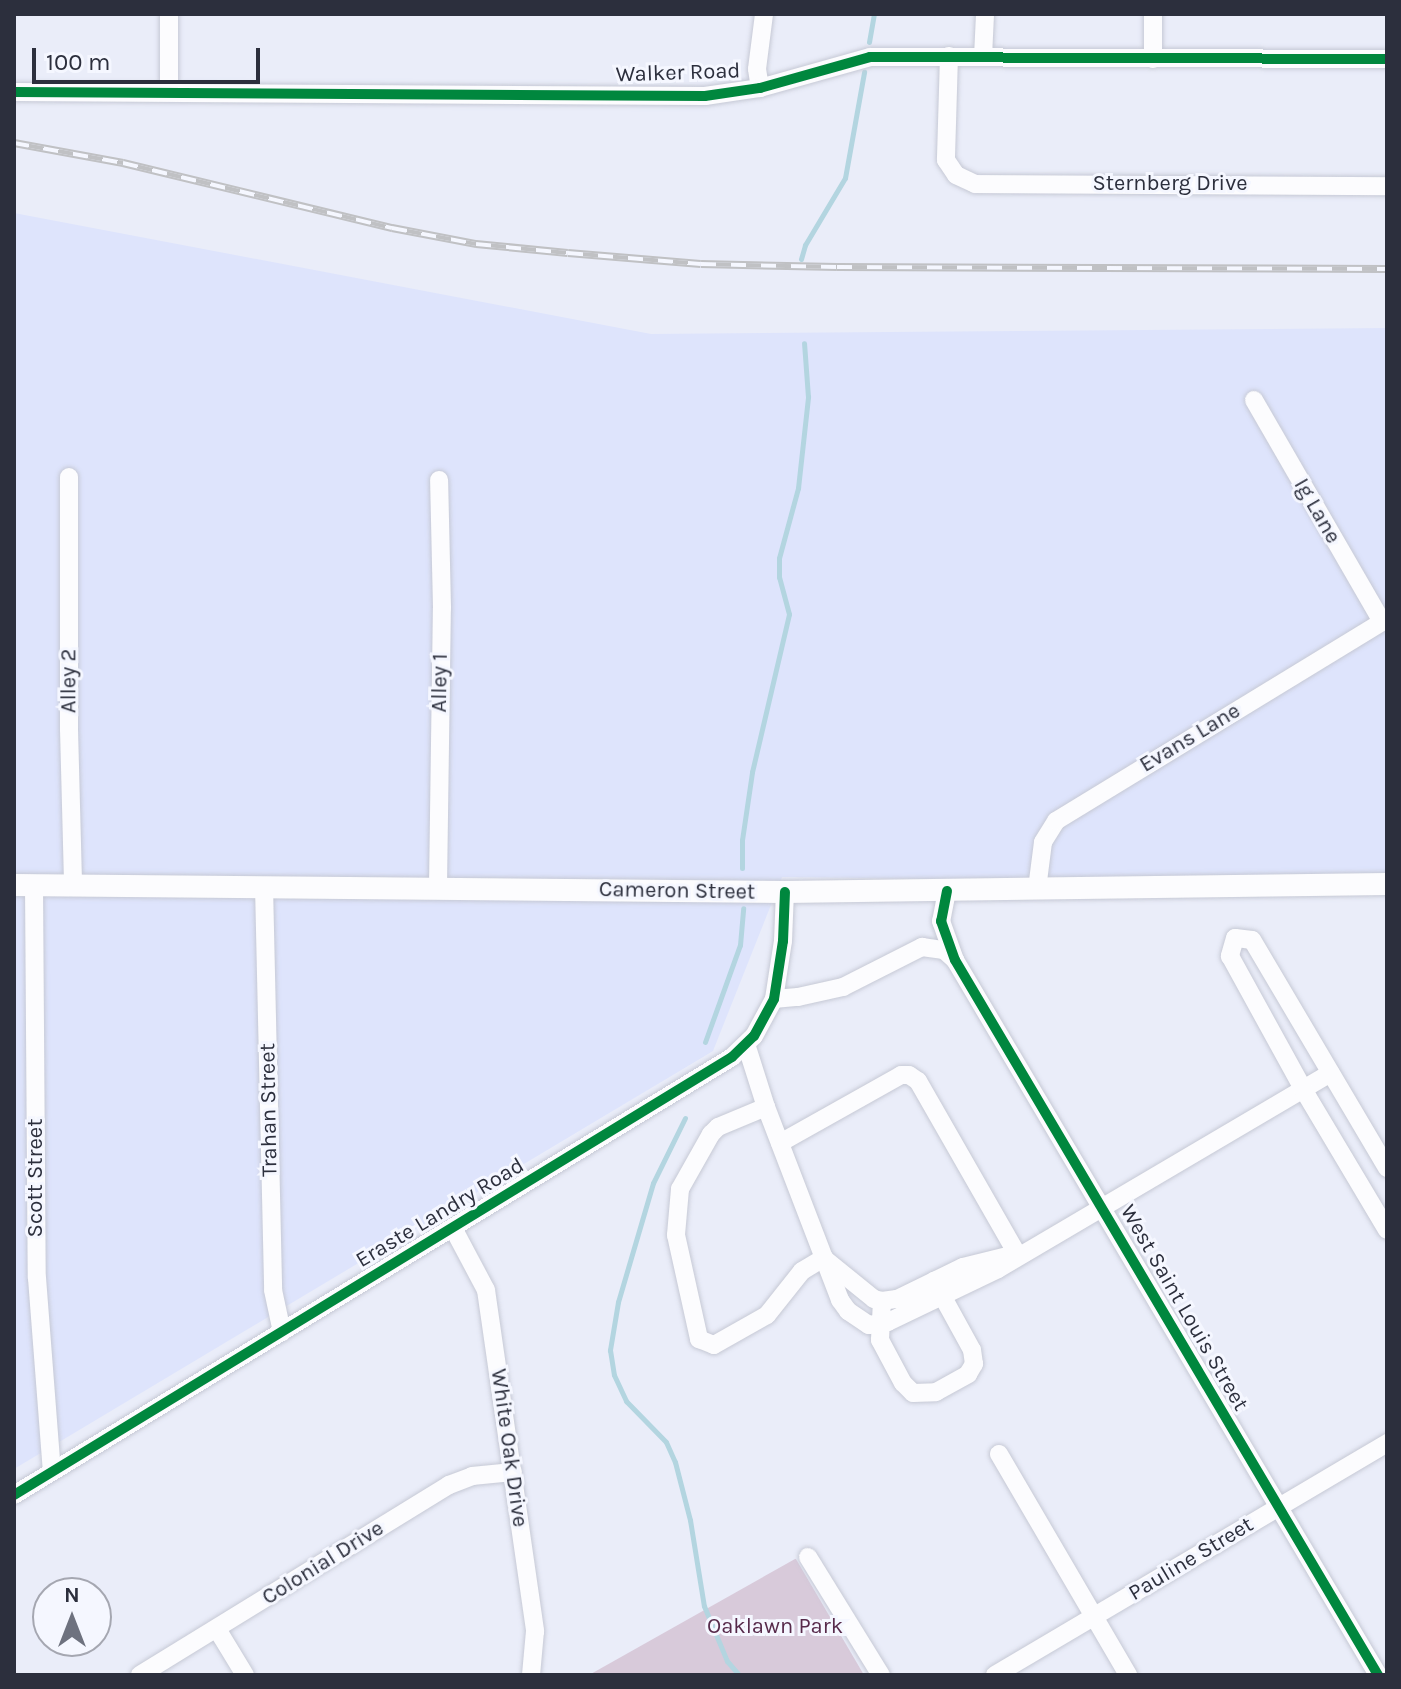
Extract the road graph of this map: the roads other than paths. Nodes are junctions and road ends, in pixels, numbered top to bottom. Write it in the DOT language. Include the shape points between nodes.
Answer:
graph roads {
  1 [pos="169,14"];
  2 [pos="764,14"];
  3 [pos="985,14"];
  4 [pos="1153,14"];
  5 [pos="949,56"];
  6 [pos="983,57"];
  7 [pos="1153,59"];
  8 [pos="1387,59"];
  9 [pos="760,88"];
  10 [pos="14,92"];
  11 [pos="169,92"];
  12 [pos="1387,186"];
  13 [pos="1254,400"];
  14 [pos="69,477"];
  15 [pos="439,480"];
  16 [pos="1384,620"];
  17 [pos="1387,884"];
  18 [pos="24,885"];
  19 [pos="73,885"];
  20 [pos="264,886"];
  21 [pos="438,887"];
  22 [pos="1037,889"];
  23 [pos="947,891"];
  24 [pos="785,892"];
  25 [pos="955,960"];
  26 [pos="774,999"];
  27 [pos="746,1044"];
  28 [pos="1331,1073"];
  29 [pos="1303,1089"];
  30 [pos="766,1107"];
  31 [pos="780,1143"];
  32 [pos="1387,1168"];
  33 [pos="1102,1208"];
  34 [pos="453,1228"];
  35 [pos="1387,1230"];
  36 [pos="1017,1254"];
  37 [pos="824,1258"];
  38 [pos="938,1289"];
  39 [pos="882,1301"];
  40 [pos="879,1325"];
  41 [pos="282,1332"];
  42 [pos="1387,1443"];
  43 [pos="999,1454"];
  44 [pos="52,1471"];
  45 [pos="513,1472"];
  46 [pos="14,1495"];
  47 [pos="1279,1507"];
  48 [pos="808,1557"];
  49 [pos="1093,1617"];
  50 [pos="217,1629"];
  51 [pos="140,1675"];
  52 [pos="245,1675"];
  53 [pos="531,1675"];
  54 [pos="881,1675"];
  55 [pos="995,1675"];
  56 [pos="1128,1675"];
  57 [pos="1378,1675"];
  1 -- 11 [label="street"];
  2 -- 9 [label="street" via="757,69"];
  3 -- 6 [label="street"];
  4 -- 7 [label="street"];
  5 -- 6 [label="street, Walker Road"];
  5 -- 9 [label="street, Walker Road" via="870,57"];
  5 -- 12 [label="street, Sternberg Drive" via="945,153 956,175 975,184"];
  6 -- 7 [label="street, Walker Road"];
  7 -- 8 [label="street, Walker Road"];
  9 -- 11 [label="street, Walker Road" via="705,96"];
  10 -- 11 [label="street, Walker Road"];
  13 -- 16 [label="street, Ig Lane"];
  14 -- 19 [label="street, Alley 2"];
  15 -- 21 [label="street, Alley 1"];
  16 -- 22 [label="street, Evans Lane" via="1056,821 1043,842"];
  17 -- 22 [label="main road, Cameron Street"];
  18 -- 19 [label="main road, Cameron Street"];
  18 -- 44 [label="street, Scott Street" via="37,1278"];
  19 -- 20 [label="main road, Cameron Street"];
  20 -- 21 [label="main road, Cameron Street"];
  20 -- 41 [label="street, Trahan Street" via="273,1300"];
  21 -- 24 [label="main road, Cameron Street"];
  22 -- 23 [label="main road, Cameron Street"];
  23 -- 24 [label="main road, Cameron Street"];
  23 -- 25 [label="street" via="941,921"];
  24 -- 26 [label="street, Eraste Landry Road"];
  25 -- 26 [label="street" via="944,950 922,947 843,987"];
  25 -- 33 [label="street, West Saint Louis Street"];
  26 -- 27 [label="street, Eraste Landry Road"];
  27 -- 30 [label="street"];
  27 -- 34 [label="street, Eraste Landry Road" via="706,1074"];
  28 -- 29 [label="street"];
  28 -- 29 [label="street" via="1252,940 1235,938 1230,956"];
  28 -- 32 [label="street"];
  29 -- 33 [label="street"];
  29 -- 35 [label="street"];
  30 -- 31 [label="street"];
  30 -- 37 [label="street" via="718,1127 680,1189 676,1235 699,1339 714,1345 767,1315 802,1271"];
  31 -- 36 [label="street" via="909,1075 918,1081"];
  31 -- 37 [label="street"];
  33 -- 36 [label="street"];
  33 -- 47 [label="street, West Saint Louis Street"];
  34 -- 41 [label="street, Eraste Landry Road"];
  34 -- 45 [label="street, White Oak Drive" via="486,1290"];
  36 -- 38 [label="street" via="998,1269"];
  37 -- 39 [label="street"];
  37 -- 40 [label="street" via="848,1311 861,1322"];
  38 -- 39 [label="street"];
  38 -- 40 [label="street"];
  38 -- 40 [label="street" via="972,1350 974,1364 968,1374 936,1392 913,1393 882,1347"];
  39 -- 40 [label="street"];
  41 -- 44 [label="street, Eraste Landry Road"];
  42 -- 47 [label="street, Pauline Street"];
  43 -- 49 [label="street"];
  44 -- 46 [label="street, Eraste Landry Road"];
  45 -- 50 [label="street, Colonial Drive" via="472,1476 449,1485"];
  45 -- 53 [label="street, White Oak Drive" via="535,1631"];
  47 -- 49 [label="street, Pauline Street"];
  47 -- 57 [label="street, West Saint Louis Street"];
  48 -- 54 [label="street"];
  49 -- 55 [label="street, Pauline Street"];
  49 -- 56 [label="street"];
  50 -- 51 [label="street, Colonial Drive"];
  50 -- 52 [label="street"];
}
